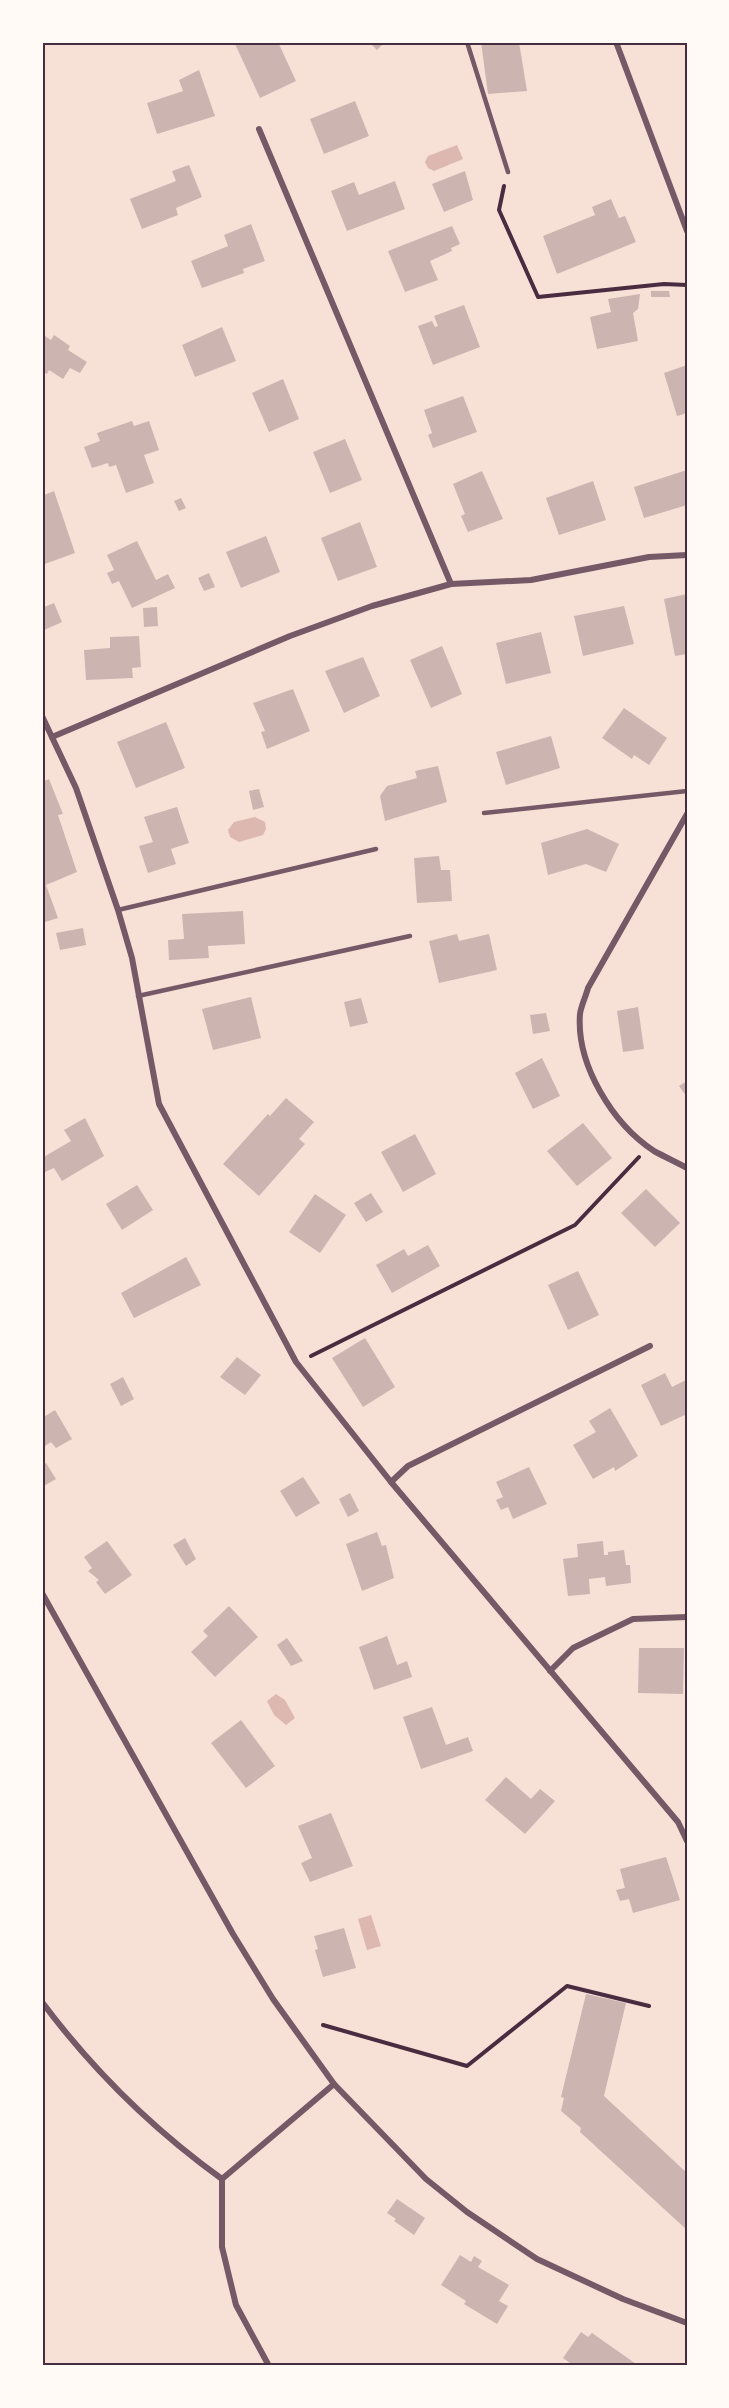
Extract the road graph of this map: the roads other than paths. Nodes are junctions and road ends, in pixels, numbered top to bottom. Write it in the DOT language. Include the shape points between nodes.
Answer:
graph roads {
  1 [pos="467,42"];
  2 [pos="616,42"];
  3 [pos="260,129"];
  4 [pos="508,172"];
  5 [pos="687,231"];
  6 [pos="687,555"];
  7 [pos="451,584"];
  8 [pos="42,716"];
  9 [pos="52,737"];
  10 [pos="687,791"];
  11 [pos="484,813"];
  12 [pos="687,814"];
  13 [pos="376,849"];
  14 [pos="118,910"];
  15 [pos="410,936"];
  16 [pos="138,996"];
  17 [pos="687,1168"];
  18 [pos="650,1346"];
  19 [pos="391,1482"];
  20 [pos="42,1593"];
  21 [pos="687,1617"];
  22 [pos="550,1671"];
  23 [pos="687,1841"];
  24 [pos="42,2002"];
  25 [pos="334,2084"];
  26 [pos="222,2179"];
  27 [pos="687,2323"];
  28 [pos="269,2366"];
  1 -- 4 [label="lane"];
  2 -- 5 [label="street"];
  3 -- 7 [label="street"];
  6 -- 7 [label="street" via="649,557 531,580"];
  7 -- 9 [label="street" via="372,606 290,636"];
  8 -- 9 [label="street"];
  9 -- 14 [label="street" via="76,788"];
  10 -- 11 [label="lane"];
  12 -- 17 [label="street" via="588,988 580,1014 583,1045 595,1081 610,1106 633,1133"];
  13 -- 14 [label="lane"];
  14 -- 16 [label="street"];
  15 -- 16 [label="lane"];
  16 -- 19 [label="street" via="159,1104 296,1362"];
  18 -- 19 [label="street" via="408,1466"];
  19 -- 22 [label="street"];
  20 -- 25 [label="street" via="233,1934 273,1999"];
  21 -- 22 [label="street" via="633,1619 573,1648"];
  22 -- 23 [label="street" via="678,1822"];
  24 -- 26 [label="street" via="109,2081 183,2151"];
  25 -- 26 [label="street"];
  25 -- 27 [label="street" via="426,2179 467,2212 537,2259 623,2300"];
  26 -- 28 [label="street" via="222,2247 236,2304"];
}
